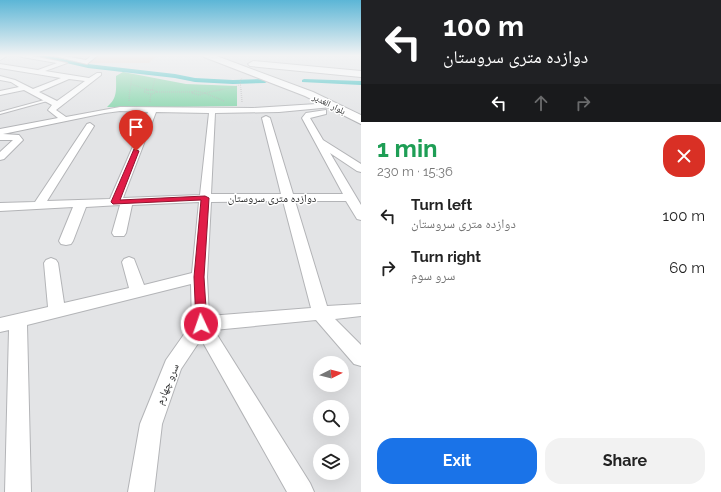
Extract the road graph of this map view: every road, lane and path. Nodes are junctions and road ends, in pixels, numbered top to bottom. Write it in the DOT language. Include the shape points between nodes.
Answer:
graph roads {
  1 [pos="0,78"];
  2 [pos="20,78"];
  3 [pos="66,78"];
  4 [pos="75,78"];
  5 [pos="92,78"];
  6 [pos="132,78"];
  7 [pos="274,78"];
  8 [pos="276,78"];
  9 [pos="155,79"];
  10 [pos="89,80"];
  11 [pos="240,80"];
  12 [pos="131,84"];
  13 [pos="241,84"];
  14 [pos="29,89"];
  15 [pos="149,90"];
  16 [pos="152,90"];
  17 [pos="156,92"];
  18 [pos="192,92"];
  19 [pos="0,93"];
  20 [pos="204,93"];
  21 [pos="150,94"];
  22 [pos="49,100"];
  23 [pos="129,102"];
  24 [pos="57,104"];
  25 [pos="332,105"];
  26 [pos="151,107"];
  27 [pos="243,110"];
  28 [pos="361,111"];
  29 [pos="0,113"];
  30 [pos="212,114"];
  31 [pos="266,118"];
  32 [pos="65,120"];
  33 [pos="361,120"];
  34 [pos="0,125"];
  35 [pos="90,126"];
  36 [pos="0,132"];
  37 [pos="14,134"];
  38 [pos="0,137"];
  39 [pos="319,141"];
  40 [pos="0,158"];
  41 [pos="361,169"];
  42 [pos="351,197"];
  43 [pos="205,198"];
  44 [pos="288,198"];
  45 [pos="121,202"];
  46 [pos="81,204"];
  47 [pos="40,205"];
  48 [pos="0,207"];
  49 [pos="361,216"];
  50 [pos="119,233"];
  51 [pos="66,241"];
  52 [pos="129,262"];
  53 [pos="51,263"];
  54 [pos="199,277"];
  55 [pos="138,292"];
  56 [pos="361,310"];
  57 [pos="56,312"];
  58 [pos="321,315"];
  59 [pos="9,323"];
  60 [pos="201,324"];
  61 [pos="361,358"];
  62 [pos="18,492"];
  63 [pos="141,492"];
  64 [pos="301,492"];
  1 -- 2 [label="street"];
  2 -- 14 [label="street"];
  3 -- 14 [label="street"];
  4 -- 10 [label="street"];
  5 -- 10 [label="street"];
  6 -- 12 [label="path"];
  7 -- 25 [label="main road, بلوار الغدیر"];
  8 -- 28 [label="main road, بلوار الغدیر"];
  9 -- 16 [label="path"];
  10 -- 24 [label="street"];
  11 -- 13 [label="path"];
  12 -- 15 [label="path"];
  12 -- 23 [label="path"];
  13 -- 20 [label="path"];
  13 -- 27 [label="path"];
  14 -- 19 [label="street"];
  14 -- 22 [label="street"];
  15 -- 16 [label="path"];
  15 -- 21 [label="path" via="144,92"];
  16 -- 17 [label="path"];
  17 -- 18 [label="path"];
  17 -- 21 [label="path"];
  18 -- 20 [label="path"];
  18 -- 20 [label="path" via="199,95"];
  21 -- 26 [label="path"];
  22 -- 24 [label="street"];
  22 -- 29 [label="lane"];
  24 -- 32 [label="street" via="52,110"];
  25 -- 27 [label="street" via="293,110"];
  25 -- 33 [label="main road, بلوار الغدیر"];
  25 -- 39 [label="street" via="328,111 306,118"];
  26 -- 45 [label="street"];
  27 -- 32 [label="street" via="120,108 101,110"];
  30 -- 43 [label="street"];
  31 -- 44 [label="street"];
  32 -- 37 [label="street"];
  34 -- 37 [label="street"];
  35 -- 47 [label="street"];
  36 -- 37 [label="street"];
  37 -- 38 [label="street"];
  37 -- 40 [label="street" via="18,140"];
  39 -- 41 [label="street"];
  39 -- 42 [label="street"];
  42 -- 44 [label="street, دوازده متری سروستان"];
  42 -- 49 [label="street"];
  43 -- 44 [label="street, دوازده متری سروستان"];
  43 -- 45 [label="street, دوازده متری سروستان"];
  43 -- 54 [label="street"];
  44 -- 58 [label="street"];
  45 -- 46 [label="street, دوازده متری سروستان"];
  45 -- 50 [label="street"];
  46 -- 47 [label="street, دوازده متری سروستان"];
  46 -- 51 [label="street"];
  47 -- 48 [label="street, دوازده متری سروستان"];
  52 -- 55 [label="street"];
  53 -- 57 [label="street"];
  54 -- 55 [label="street"];
  54 -- 60 [label="street"];
  55 -- 57 [label="street"];
  56 -- 58 [label="street"];
  57 -- 59 [label="street"];
  58 -- 60 [label="street"];
  58 -- 61 [label="street"];
  59 -- 62 [label="street"];
  60 -- 63 [label="street, سرو چهارم" via="173,366 150,424"];
  60 -- 64 [label="street"];
}
